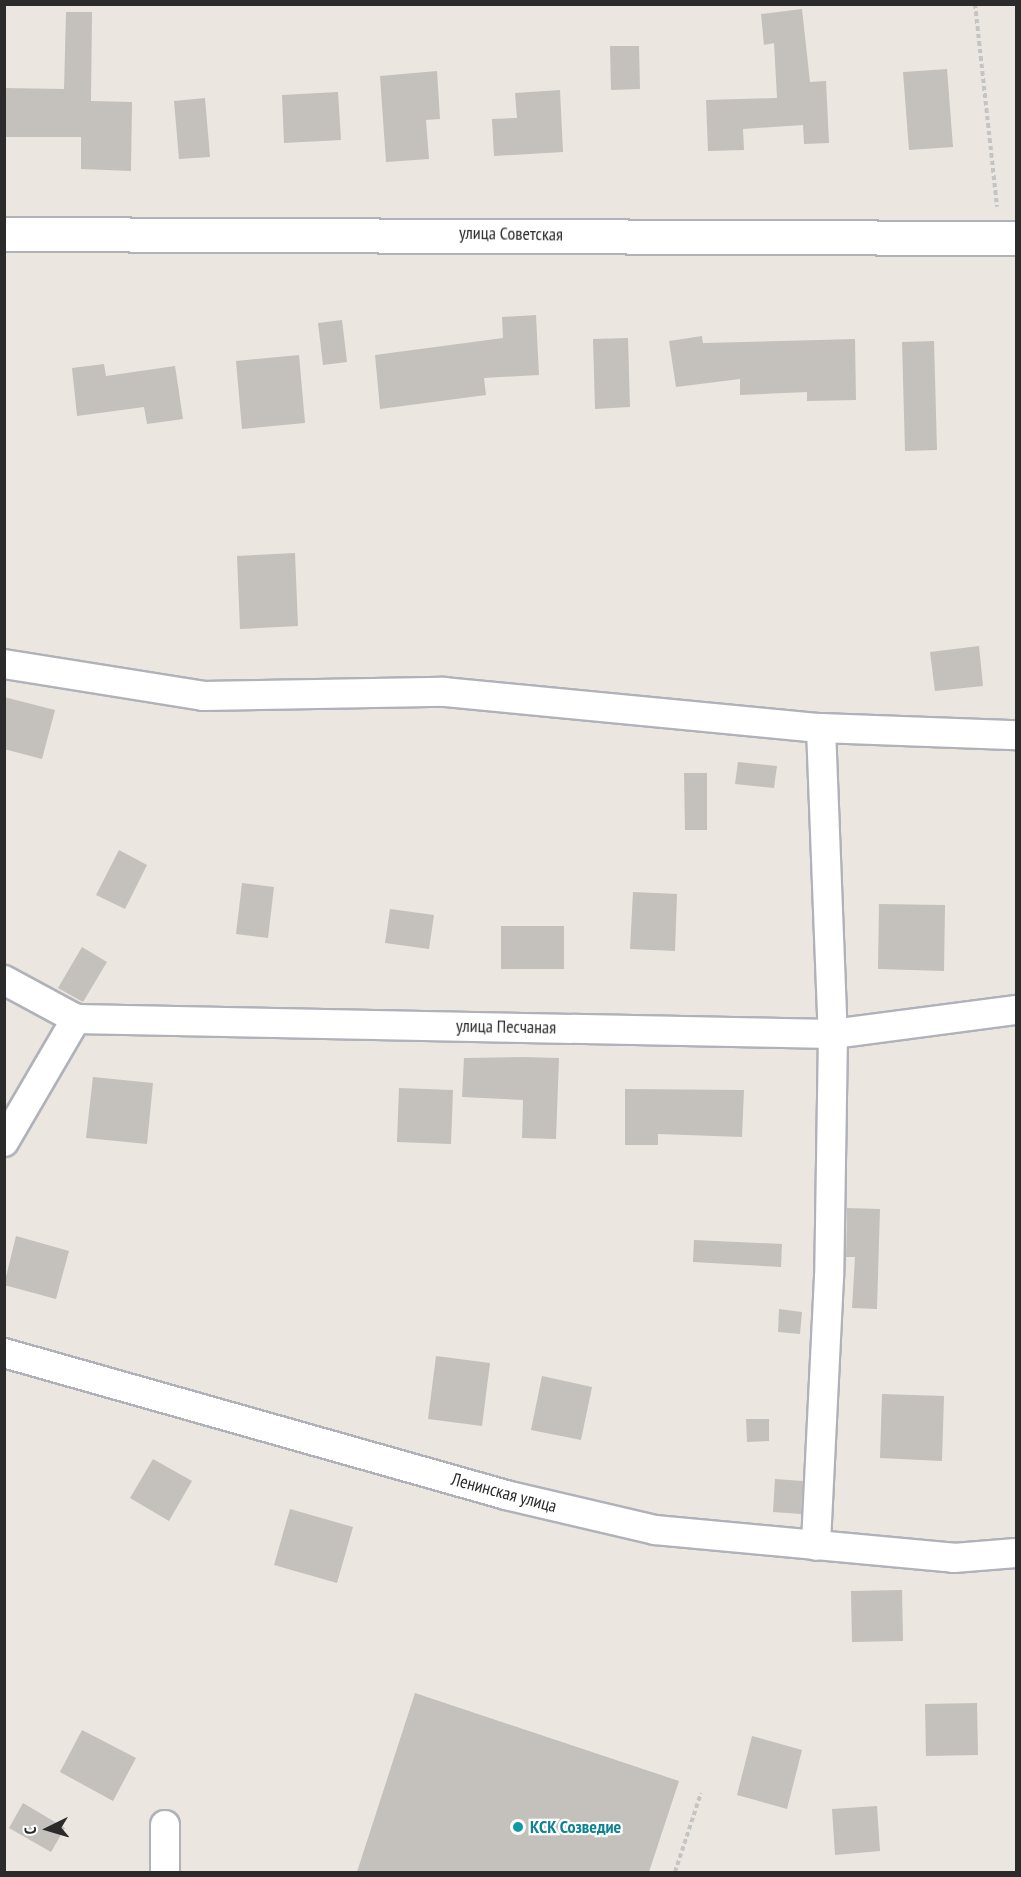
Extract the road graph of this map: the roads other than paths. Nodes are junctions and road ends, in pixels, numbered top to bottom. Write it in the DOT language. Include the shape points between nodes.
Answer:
graph roads {
  1 [pos="4,234"];
  2 [pos="1009,238"];
  3 [pos="4,664"];
  4 [pos="821,728"];
  5 [pos="1017,735"];
  6 [pos="4,980"];
  7 [pos="1017,1010"];
  8 [pos="76,1019"];
  9 [pos="833,1034"];
  10 [pos="4,1142"];
  11 [pos="4,1353"];
  12 [pos="816,1546"];
  13 [pos="1017,1553"];
  14 [pos="165,1824"];
  15 [pos="165,1872"];
  1 -- 2 [label="street, улица Советская"];
  3 -- 4 [label="street" via="203,696 444,692"];
  4 -- 5 [label="street"];
  4 -- 9 [label="street"];
  6 -- 8 [label="street, улица Песчаная"];
  7 -- 9 [label="street, улица Песчаная"];
  8 -- 9 [label="street, улица Песчаная"];
  8 -- 10 [label="street"];
  9 -- 12 [label="street" via="829,1277"];
  11 -- 12 [label="street, Ленинская улица" via="655,1530"];
  12 -- 13 [label="street, Ленинская улица" via="954,1558"];
  14 -- 15 [label="street"];
}
